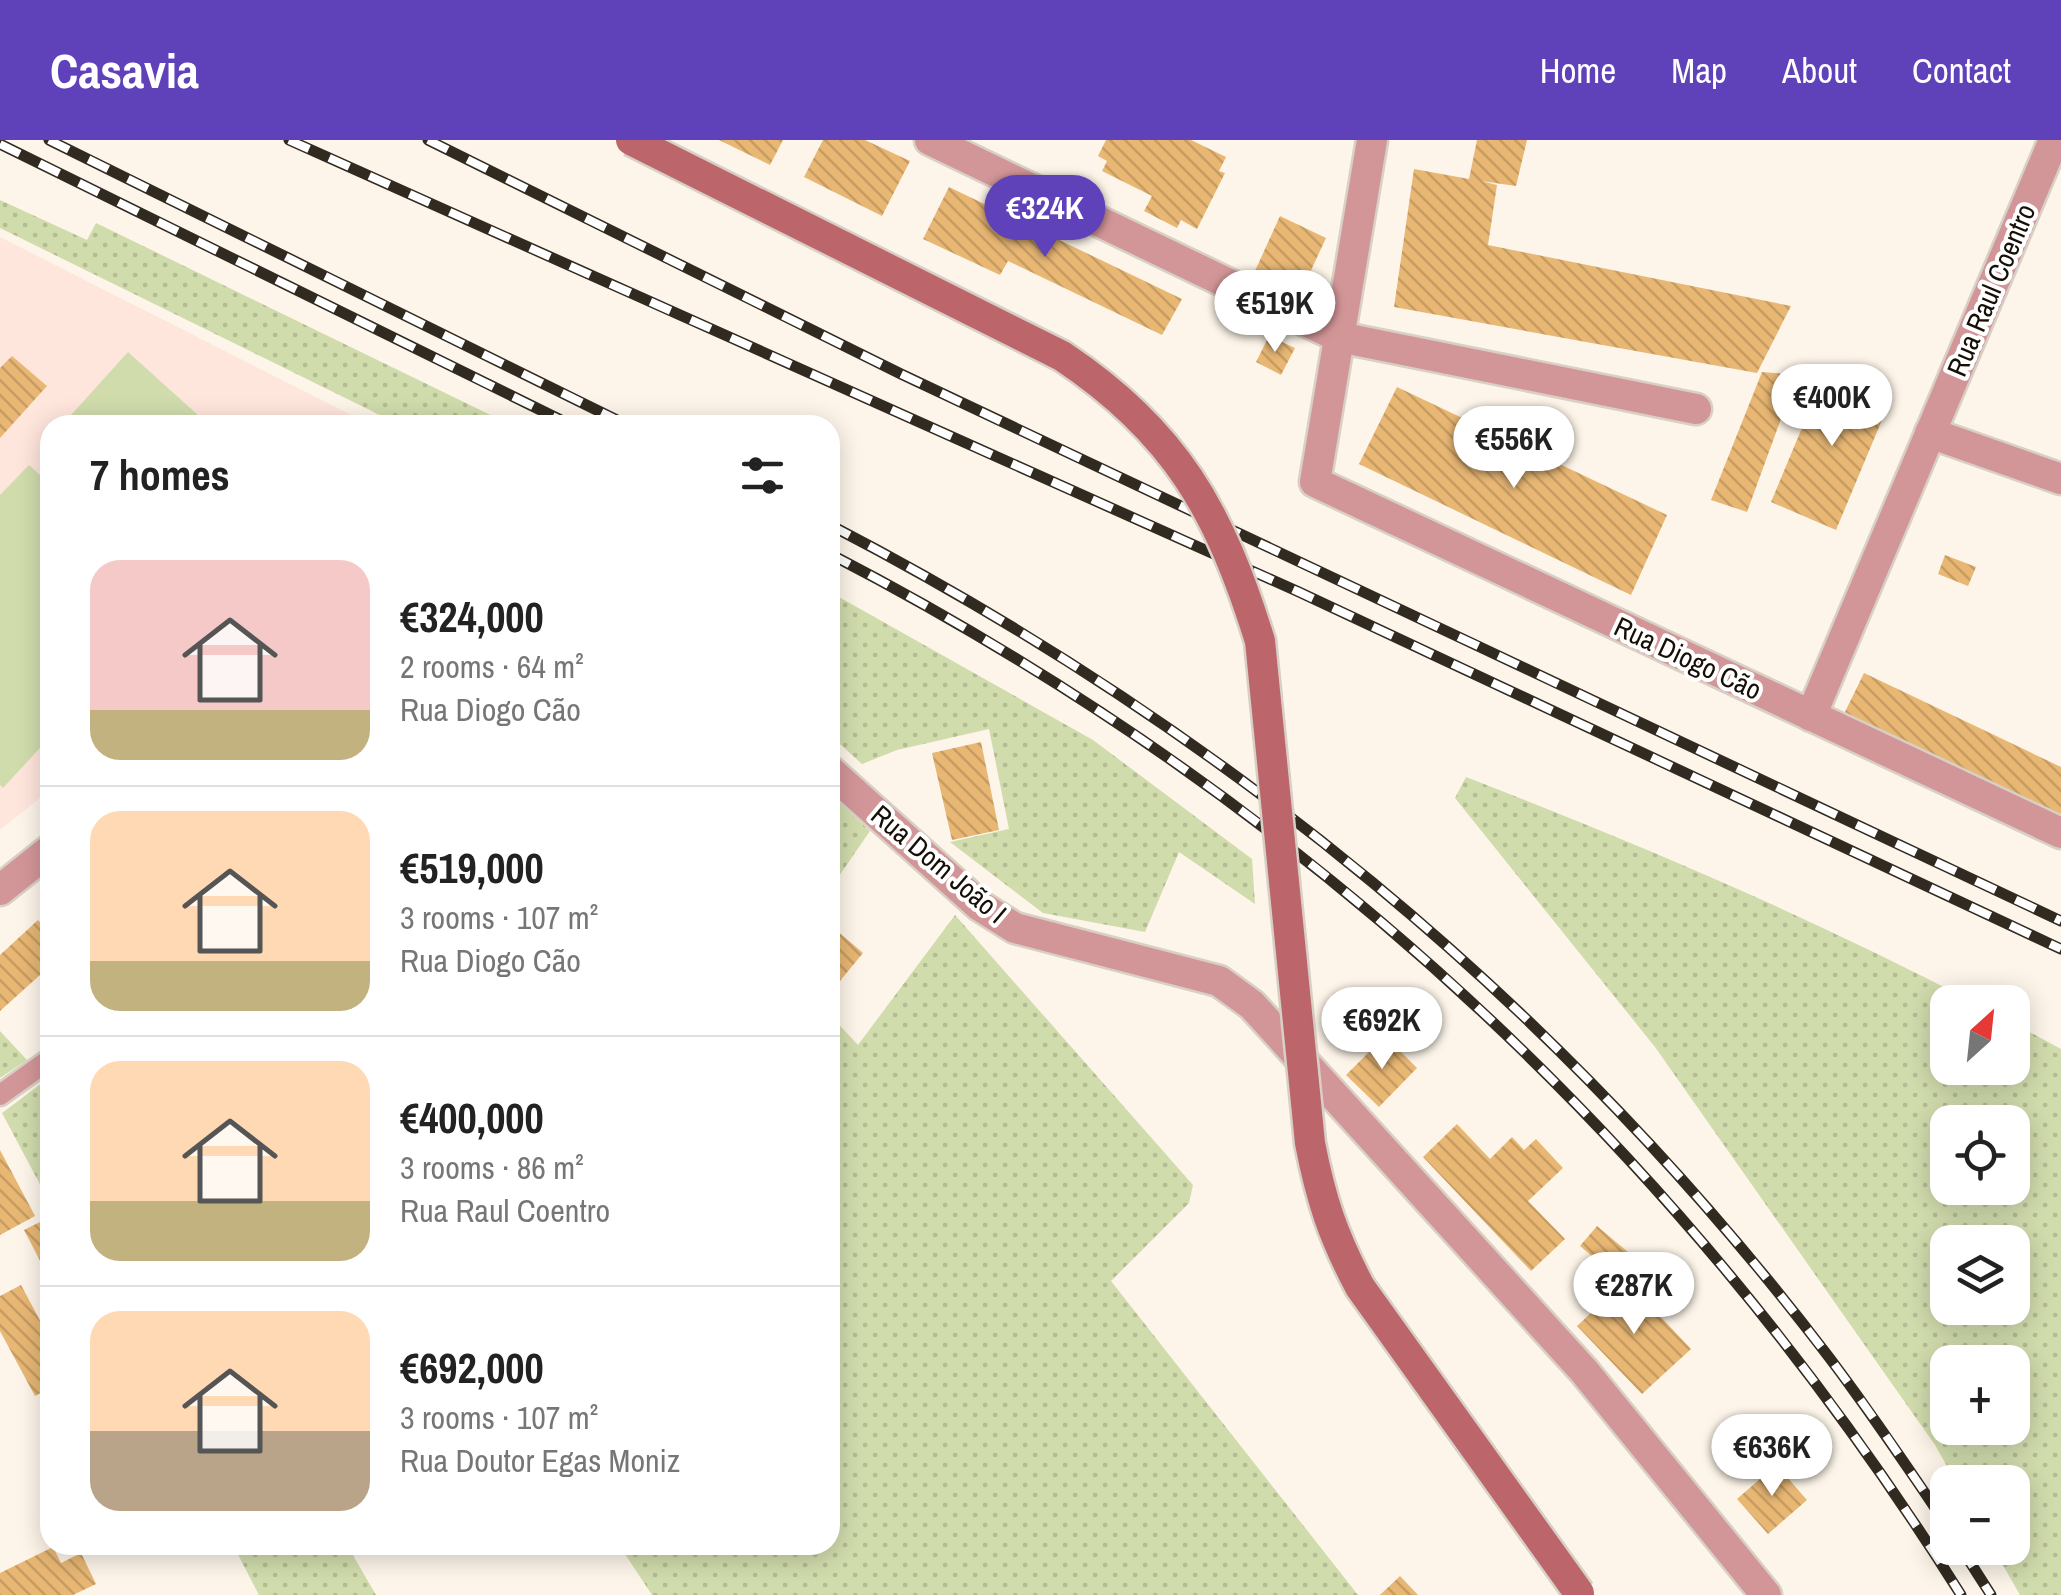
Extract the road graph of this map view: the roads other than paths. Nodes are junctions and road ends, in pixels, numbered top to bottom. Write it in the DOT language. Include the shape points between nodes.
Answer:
graph roads {
  1 [pos="632,140"];
  2 [pos="930,140"];
  3 [pos="1372,140"];
  4 [pos="2054,140"];
  5 [pos="1339,337"];
  6 [pos="1696,409"];
  7 [pos="1930,433"];
  8 [pos="2061,479"];
  9 [pos="1811,716"];
  10 [pos="840,780"];
  11 [pos="2061,832"];
  12 [pos="40,858"];
  13 [pos="0,890"];
  14 [pos="40,1066"];
  15 [pos="0,1095"];
  16 [pos="1578,1593"];
  17 [pos="1766,1595"];
  1 -- 16 [label="main road, bridge" via="1062,356 1138,415 1194,482 1260,641 1310,1143 1334,1238 1360,1288"];
  2 -- 5 [label="street"];
  3 -- 5 [label="street"];
  4 -- 7 [label="street, Rua Raul Coentro"];
  5 -- 6 [label="street"];
  5 -- 9 [label="street, Rua Diogo Cão" via="1315,482"];
  7 -- 8 [label="street"];
  7 -- 9 [label="street, Rua Raul Coentro"];
  9 -- 11 [label="street, Rua Diogo Cão"];
  10 -- 17 [label="street, Rua Dom João I" via="980,906 1016,928 1219,980 1252,1005 1584,1370"];
  12 -- 13 [label="street"];
  14 -- 15 [label="lane"];
}
